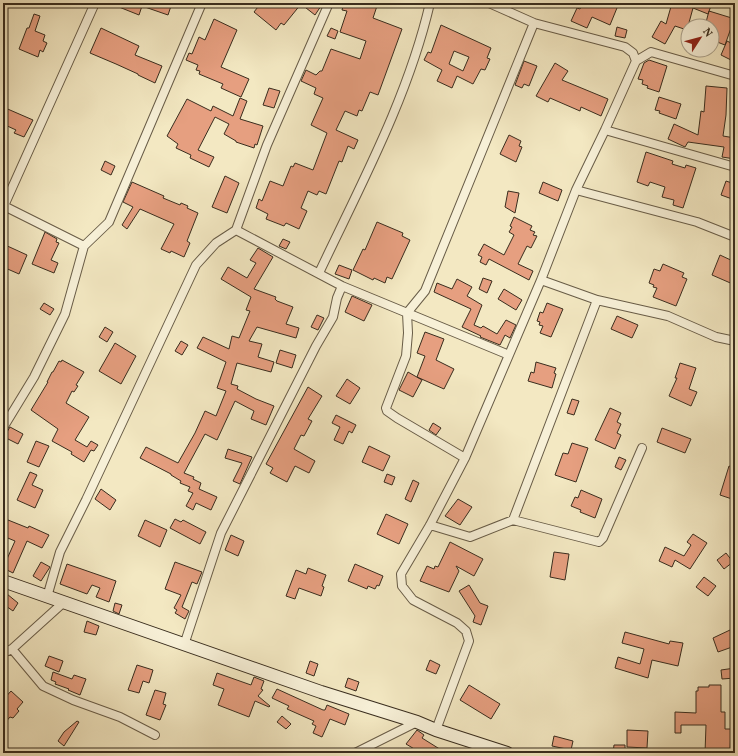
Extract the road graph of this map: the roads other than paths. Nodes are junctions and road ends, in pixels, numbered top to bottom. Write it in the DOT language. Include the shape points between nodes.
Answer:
graph roads {
  1 [pos="95,3"];
  2 [pos="202,3"];
  3 [pos="329,3"];
  4 [pos="430,3"];
  5 [pos="489,3"];
  6 [pos="534,23"];
  7 [pos="636,61"];
  8 [pos="735,76"];
  9 [pos="605,130"];
  10 [pos="735,167"];
  11 [pos="576,190"];
  12 [pos="4,207"];
  13 [pos="236,230"];
  14 [pos="735,237"];
  15 [pos="84,246"];
  16 [pos="319,274"];
  17 [pos="541,280"];
  18 [pos="342,286"];
  19 [pos="597,300"];
  20 [pos="406,313"];
  21 [pos="735,341"];
  22 [pos="509,355"];
  23 [pos="3,428"];
  24 [pos="642,448"];
  25 [pos="465,458"];
  26 [pos="513,520"];
  27 [pos="430,525"];
  28 [pos="3,581"];
  29 [pos="47,597"];
  30 [pos="64,602"];
  31 [pos="184,645"];
  32 [pos="12,649"];
  33 [pos="3,652"];
  34 [pos="417,722"];
  35 [pos="436,730"];
  36 [pos="155,735"];
  37 [pos="355,753"];
  38 [pos="507,753"];
  1 -- 12 [label="street"];
  2 -- 15 [label="street" via="108,222"];
  3 -- 13 [label="street" via="267,145"];
  4 -- 16 [label="street" via="387,130"];
  5 -- 6 [label="street"];
  6 -- 7 [label="street" via="625,47 633,52"];
  6 -- 20 [label="street" via="425,291"];
  7 -- 8 [label="street" via="651,52"];
  7 -- 9 [label="street"];
  9 -- 10 [label="street"];
  9 -- 11 [label="street"];
  11 -- 14 [label="street" via="697,222"];
  11 -- 17 [label="street"];
  12 -- 15 [label="street"];
  13 -- 16 [label="street"];
  13 -- 29 [label="street" via="216,243 196,265 60,552"];
  15 -- 23 [label="street" via="65,314 34,377"];
  16 -- 18 [label="street"];
  17 -- 19 [label="street"];
  17 -- 22 [label="street"];
  18 -- 20 [label="street"];
  18 -- 31 [label="street" via="333,317 222,533"];
  19 -- 21 [label="street" via="668,316 716,337"];
  19 -- 26 [label="street"];
  20 -- 22 [label="street"];
  20 -- 25 [label="street" via="406,356 387,411"];
  22 -- 25 [label="street"];
  24 -- 26 [label="street" via="603,538 598,542"];
  25 -- 27 [label="street"];
  26 -- 27 [label="street" via="470,537"];
  27 -- 35 [label="street" via="401,574 402,586 413,600 457,623 466,631 469,641"];
  28 -- 29 [label="street"];
  29 -- 30 [label="street"];
  30 -- 31 [label="street"];
  30 -- 32 [label="street"];
  31 -- 34 [label="street"];
  32 -- 33 [label="street"];
  32 -- 36 [label="street" via="43,686 120,717"];
  34 -- 35 [label="street"];
  34 -- 37 [label="street"];
  35 -- 38 [label="street"];
}
